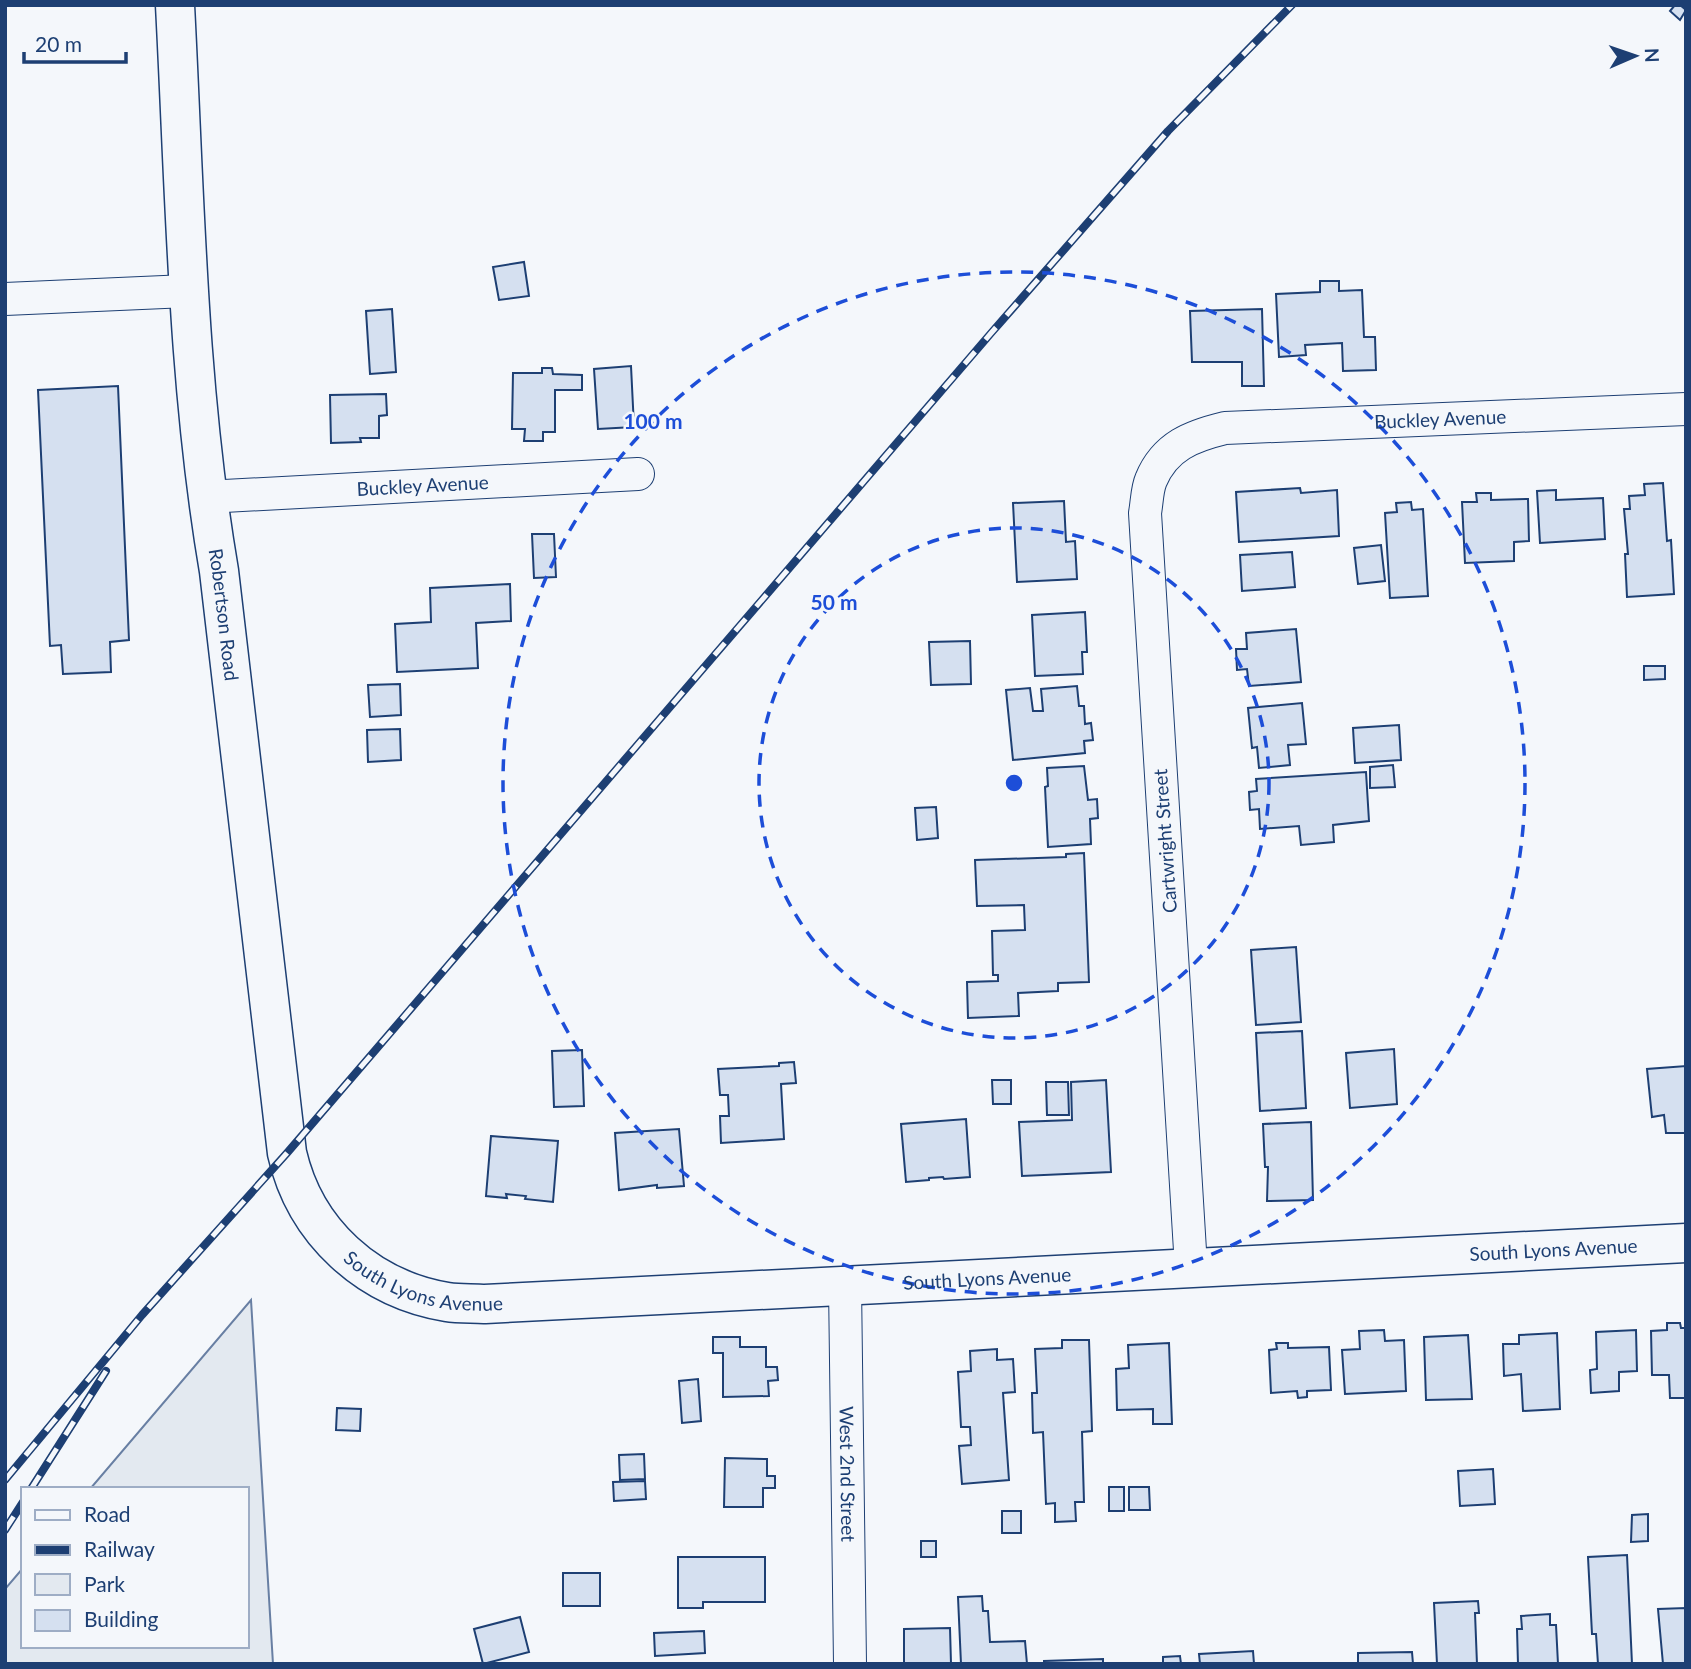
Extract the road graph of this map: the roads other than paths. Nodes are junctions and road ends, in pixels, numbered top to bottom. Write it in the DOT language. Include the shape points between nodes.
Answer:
graph roads {
  1 [pos="175,5"];
  2 [pos="187,291"];
  3 [pos="5,299"];
  4 [pos="1686,409"];
  5 [pos="1195,435"];
  6 [pos="638,474"];
  7 [pos="206,497"];
  8 [pos="314,1220"];
  9 [pos="1686,1243"];
  10 [pos="1191,1267"];
  11 [pos="845,1286"];
  12 [pos="850,1664"];
  1 -- 2 [label="street, Robertson Road"];
  2 -- 3 [label="street"];
  2 -- 7 [label="street, Robertson Road"];
  4 -- 5 [label="street, Buckley Avenue" via="1225,428"];
  5 -- 10 [label="street, Cartwright Street" via="1167,454 1150,481 1145,513"];
  6 -- 7 [label="street, Buckley Avenue"];
  7 -- 8 [label="street, Robertson Road" via="219,571 287,1153 291,1174"];
  8 -- 11 [label="street, South Lyons Avenue" via="332,1243 372,1274 422,1296 450,1302"];
  9 -- 10 [label="street, South Lyons Avenue"];
  10 -- 11 [label="street, South Lyons Avenue"];
  11 -- 12 [label="street, West 2nd Street"];
}
